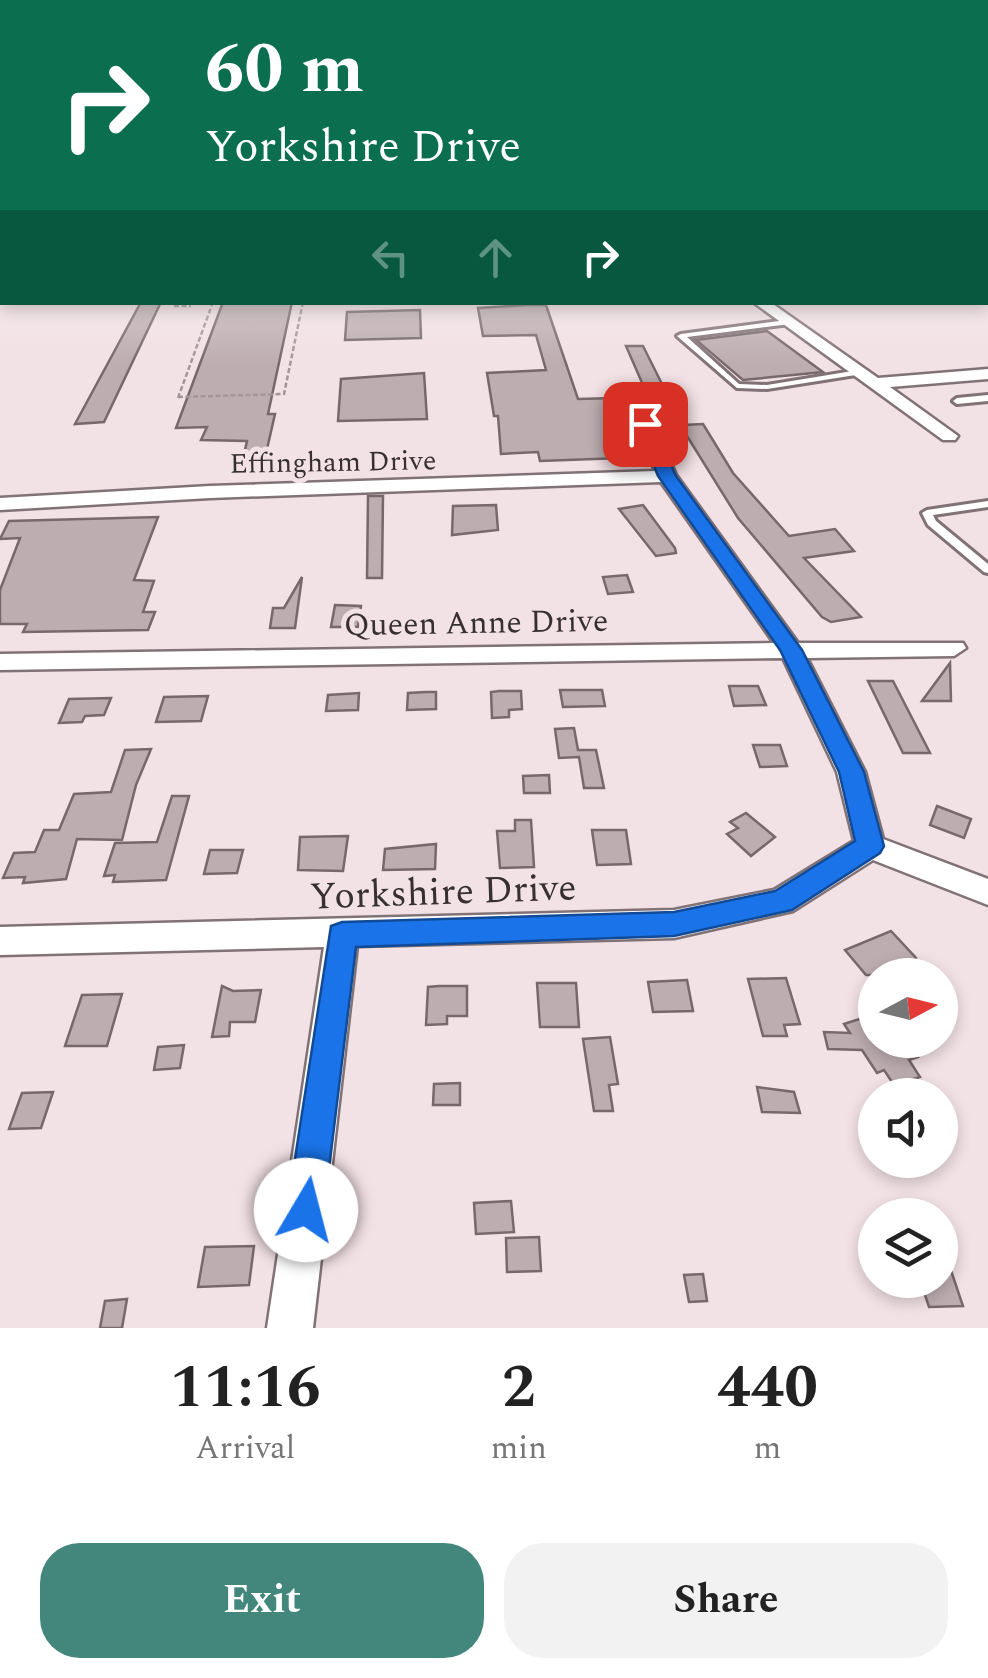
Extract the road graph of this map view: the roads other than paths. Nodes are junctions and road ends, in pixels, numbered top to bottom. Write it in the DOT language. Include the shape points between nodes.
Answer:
graph roads {
  1 [pos="764,305"];
  2 [pos="787,322"];
  3 [pos="859,372"];
  4 [pos="988,374"];
  5 [pos="875,383"];
  6 [pos="988,398"];
  7 [pos="957,401"];
  8 [pos="645,424"];
  9 [pos="950,436"];
  10 [pos="667,476"];
  11 [pos="0,504"];
  12 [pos="988,504"];
  13 [pos="988,570"];
  14 [pos="954,648"];
  15 [pos="791,650"];
  16 [pos="0,662"];
  17 [pos="870,846"];
  18 [pos="988,892"];
  19 [pos="342,935"];
  20 [pos="0,940"];
  21 [pos="290,1328"];
  1 -- 2 [label="street"];
  2 -- 3 [label="street"];
  2 -- 3 [label="lane" via="681,336 737,386"];
  3 -- 5 [label="street"];
  4 -- 5 [label="street"];
  5 -- 9 [label="street"];
  6 -- 7 [label="lane"];
  8 -- 10 [label="street"];
  10 -- 11 [label="street, Effingham Drive"];
  10 -- 15 [label="street"];
  12 -- 13 [label="lane" via="927,514"];
  14 -- 15 [label="street, Queen Anne Drive"];
  15 -- 16 [label="street, Queen Anne Drive"];
  15 -- 17 [label="street" via="852,772"];
  17 -- 18 [label="street"];
  17 -- 19 [label="street, Yorkshire Drive" via="782,902 674,924"];
  19 -- 20 [label="street, Yorkshire Drive"];
  19 -- 21 [label="street"];
}
